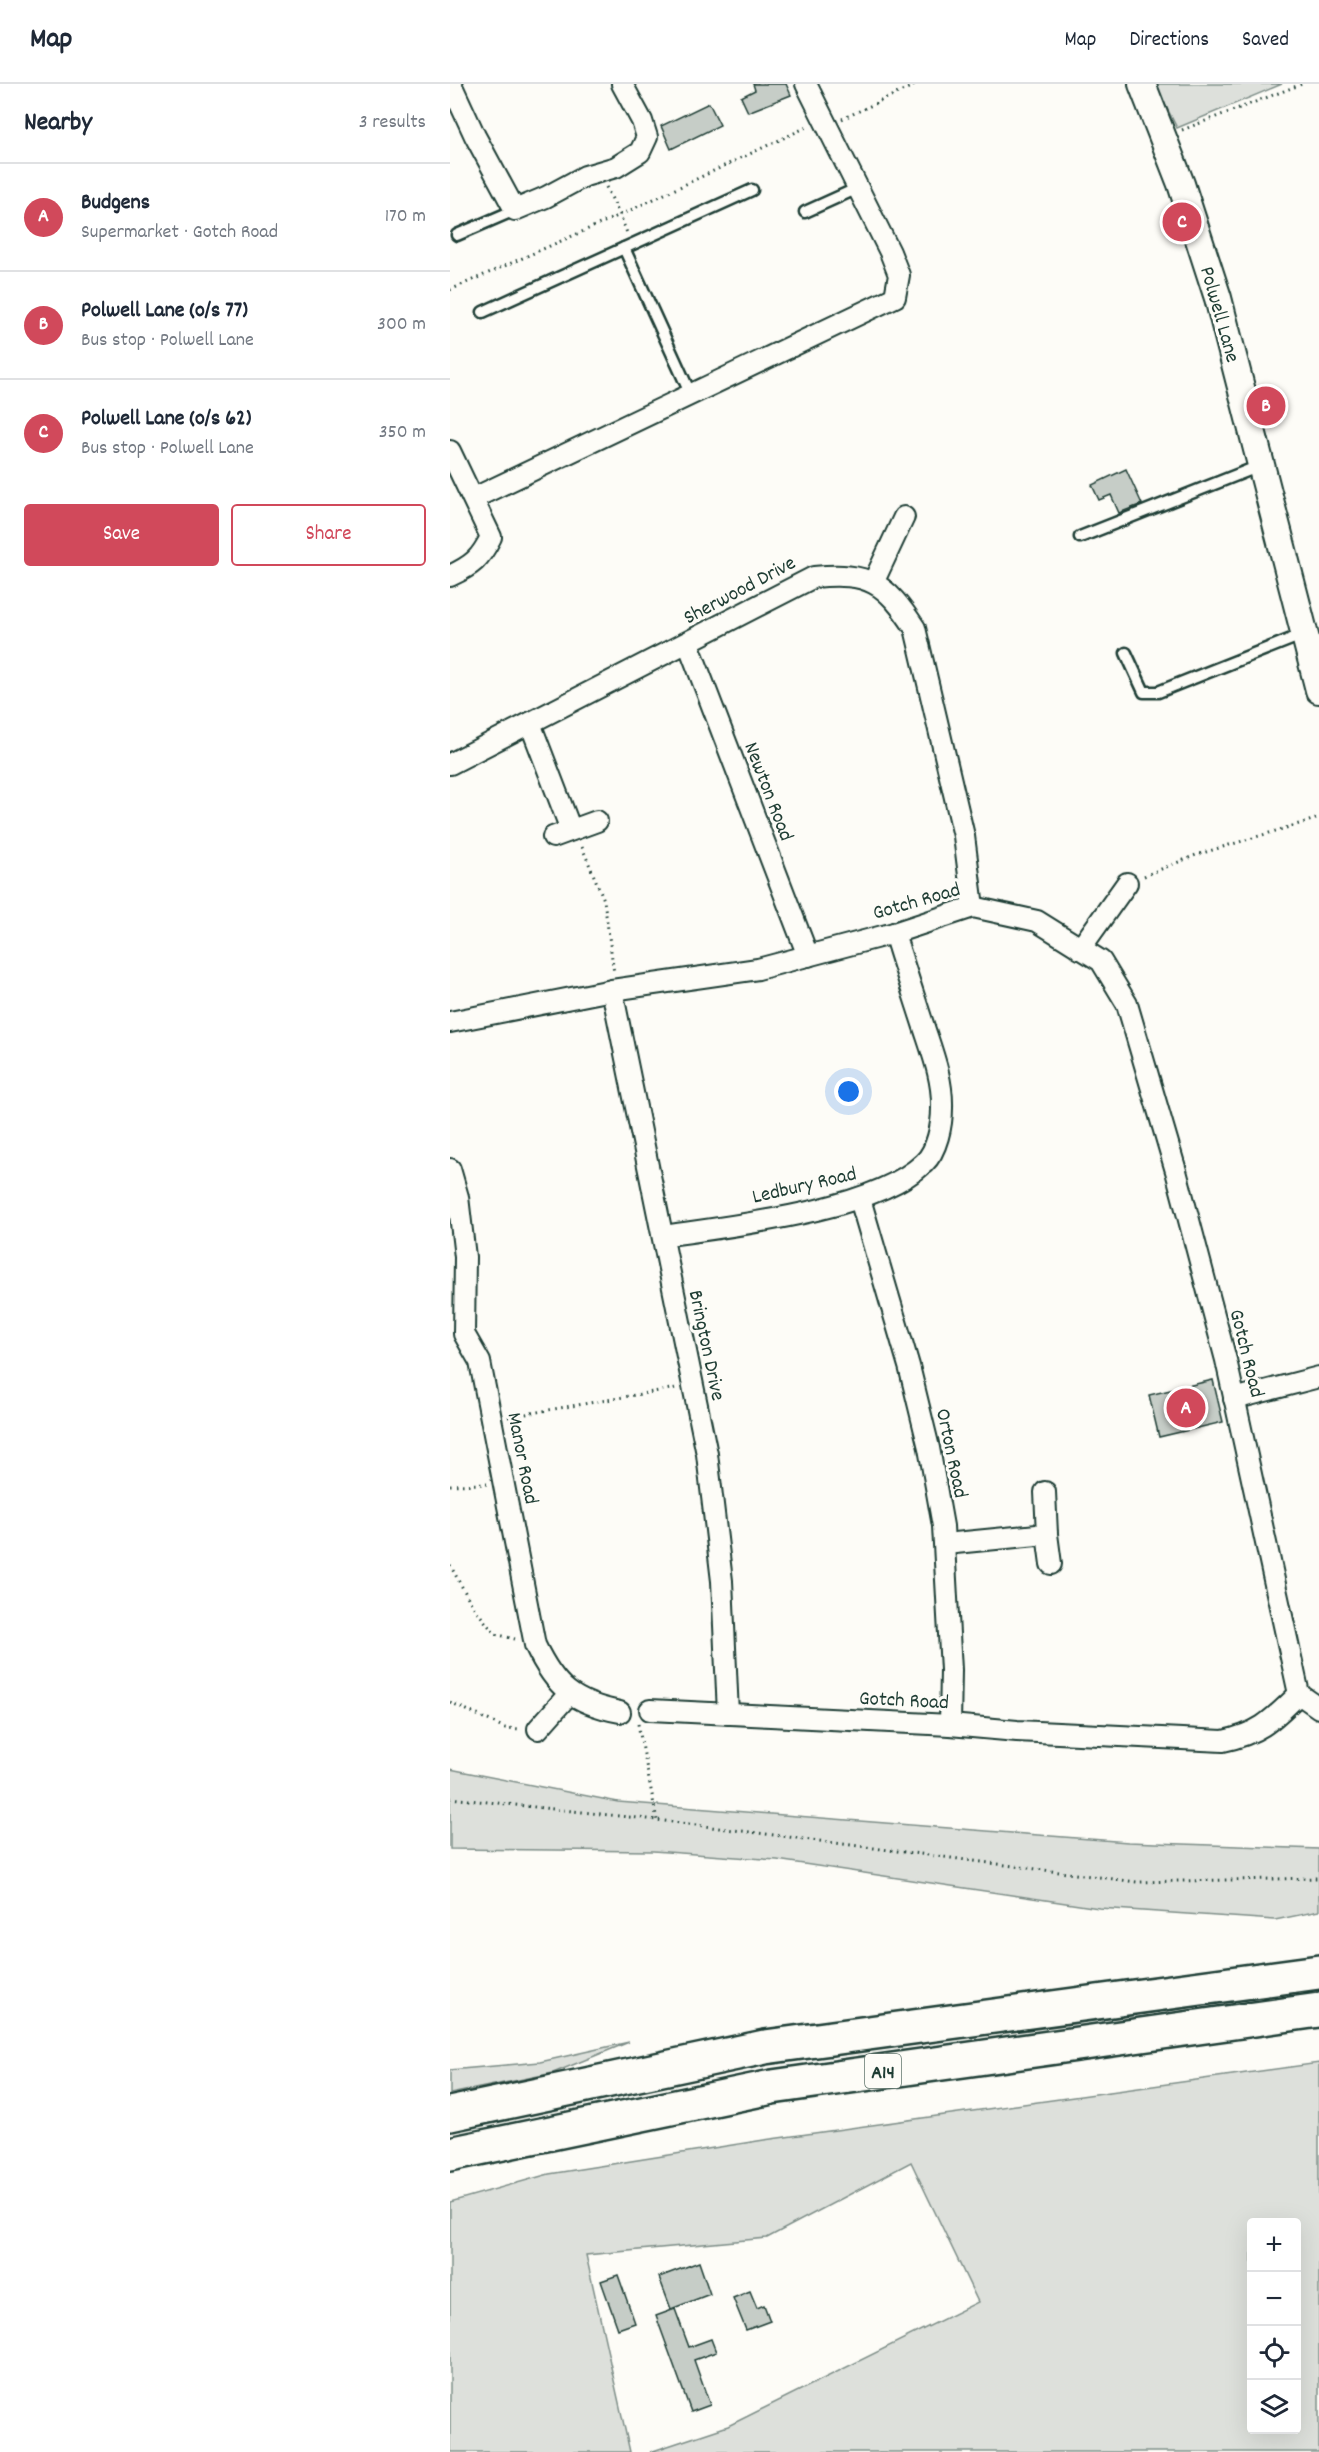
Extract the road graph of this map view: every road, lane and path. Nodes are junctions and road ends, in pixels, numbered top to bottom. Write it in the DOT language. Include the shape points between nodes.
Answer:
graph roads {
  1 [pos="452,84"];
  2 [pos="622,84"];
  3 [pos="806,84"];
  4 [pos="917,84"];
  5 [pos="1142,84"];
  6 [pos="1302,84"];
  7 [pos="825,123"];
  8 [pos="1163,137"];
  9 [pos="598,172"];
  10 [pos="858,188"];
  11 [pos="752,190"];
  12 [pos="515,210"];
  13 [pos="805,212"];
  14 [pos="620,215"];
  15 [pos="457,235"];
  16 [pos="627,246"];
  17 [pos="450,290"];
  18 [pos="483,312"];
  19 [pos="691,395"];
  20 [pos="450,451"];
  21 [pos="1262,465"];
  22 [pos="474,498"];
  23 [pos="904,517"];
  24 [pos="1080,537"];
  25 [pos="450,576"];
  26 [pos="874,581"];
  27 [pos="1305,634"];
  28 [pos="688,643"];
  29 [pos="1126,653"];
  30 [pos="1319,690"];
  31 [pos="530,723"];
  32 [pos="450,764"];
  33 [pos="1319,818"];
  34 [pos="597,821"];
  35 [pos="562,834"];
  36 [pos="1127,883"];
  37 [pos="973,907"];
  38 [pos="894,933"];
  39 [pos="1080,949"];
  40 [pos="808,956"];
  41 [pos="612,990"];
  42 [pos="450,1022"];
  43 [pos="450,1169"];
  44 [pos="860,1199"];
  45 [pos="663,1236"];
  46 [pos="457,1334"];
  47 [pos="1319,1377"];
  48 [pos="692,1386"];
  49 [pos="1234,1399"];
  50 [pos="492,1420"];
  51 [pos="504,1483"];
  52 [pos="450,1485"];
  53 [pos="1045,1492"];
  54 [pos="1047,1534"];
  55 [pos="945,1544"];
  56 [pos="1051,1564"];
  57 [pos="450,1565"];
  58 [pos="535,1645"];
  59 [pos="1299,1694"];
  60 [pos="569,1695"];
  61 [pos="450,1702"];
  62 [pos="1319,1708"];
  63 [pos="636,1714"];
  64 [pos="728,1714"];
  65 [pos="950,1725"];
  66 [pos="538,1729"];
  67 [pos="450,1798"];
  68 [pos="657,1820"];
  69 [pos="1319,1878"];
  70 [pos="1319,1972"];
  71 [pos="1319,2010"];
  72 [pos="450,2114"];
  73 [pos="450,2154"];
  1 -- 12 [label="street"];
  2 -- 9 [label="street" via="647,137 640,152 616,167"];
  3 -- 7 [label="street"];
  4 -- 7 [label="path"];
  5 -- 8 [label="street, Polwell Lane"];
  6 -- 8 [label="path"];
  7 -- 10 [label="street"];
  7 -- 14 [label="path"];
  8 -- 21 [label="street, Polwell Lane" via="1218,298"];
  9 -- 12 [label="street"];
  9 -- 14 [label="path"];
  10 -- 13 [label="lane"];
  10 -- 19 [label="street" via="899,275 895,297"];
  11 -- 16 [label="lane"];
  12 -- 15 [label="lane"];
  14 -- 16 [label="path"];
  14 -- 17 [label="path"];
  16 -- 18 [label="lane"];
  16 -- 19 [label="lane"];
  19 -- 22 [label="street"];
  20 -- 22 [label="street"];
  21 -- 24 [label="lane"];
  21 -- 27 [label="street, Polwell Lane"];
  22 -- 25 [label="street" via="491,537 482,556"];
  23 -- 26 [label="street"];
  26 -- 28 [label="street, Sherwood Drive" via="843,574 814,577"];
  26 -- 37 [label="street, Sherwood Drive" via="899,603 915,628 964,836"];
  27 -- 29 [label="lane" via="1158,692 1144,692"];
  27 -- 30 [label="street, Polwell Lane"];
  28 -- 31 [label="street, Sherwood Drive"];
  28 -- 40 [label="street, Newton Road"];
  31 -- 32 [label="street, Sherwood Drive"];
  31 -- 35 [label="street"];
  33 -- 36 [label="path" via="1196,855"];
  34 -- 35 [label="street"];
  35 -- 41 [label="path" via="580,842 604,900 614,974"];
  36 -- 39 [label="street"];
  37 -- 38 [label="street, Gotch Road"];
  37 -- 39 [label="street, Gotch Road" via="1037,921"];
  38 -- 40 [label="street, Gotch Road"];
  38 -- 44 [label="street, Ledbury Road" via="940,1078 942,1109 938,1138 925,1162"];
  39 -- 49 [label="street, Gotch Road" via="1101,961 1126,1004 1176,1171"];
  40 -- 41 [label="street, Gotch Road" via="758,969"];
  41 -- 42 [label="street, Gotch Road"];
  41 -- 45 [label="street, Brington Drive"];
  43 -- 46 [label="street, Manor Road" via="458,1197 465,1257"];
  44 -- 45 [label="street, Ledbury Road"];
  44 -- 55 [label="street, Orton Road" via="927,1438"];
  45 -- 48 [label="street, Brington Drive"];
  46 -- 50 [label="street, Manor Road" via="480,1362"];
  47 -- 49 [label="street"];
  48 -- 50 [label="path"];
  48 -- 64 [label="street, Brington Drive" via="707,1454 722,1581"];
  49 -- 59 [label="street, Gotch Road"];
  50 -- 51 [label="street, Manor Road"];
  51 -- 52 [label="path"];
  51 -- 58 [label="street, Manor Road"];
  53 -- 54 [label="street"];
  54 -- 55 [label="street"];
  54 -- 56 [label="street"];
  55 -- 65 [label="street, Orton Road"];
  57 -- 58 [label="path" via="472,1605 495,1634"];
  58 -- 60 [label="street, Manor Road" via="554,1679"];
  59 -- 62 [label="street"];
  59 -- 65 [label="street, Gotch Road" via="1267,1725 1223,1742"];
  60 -- 63 [label="street, Manor Road" via="596,1707"];
  60 -- 66 [label="street"];
  61 -- 66 [label="path" via="505,1728"];
  63 -- 64 [label="street, Gotch Road"];
  63 -- 68 [label="path"];
  64 -- 65 [label="street, Gotch Road"];
  67 -- 68 [label="path"];
  68 -- 69 [label="path" via="1137,1882"];
  70 -- 72 [label="highway, A14" via="765,2047"];
  71 -- 73 [label="highway, A14" via="772,2087"];
}
